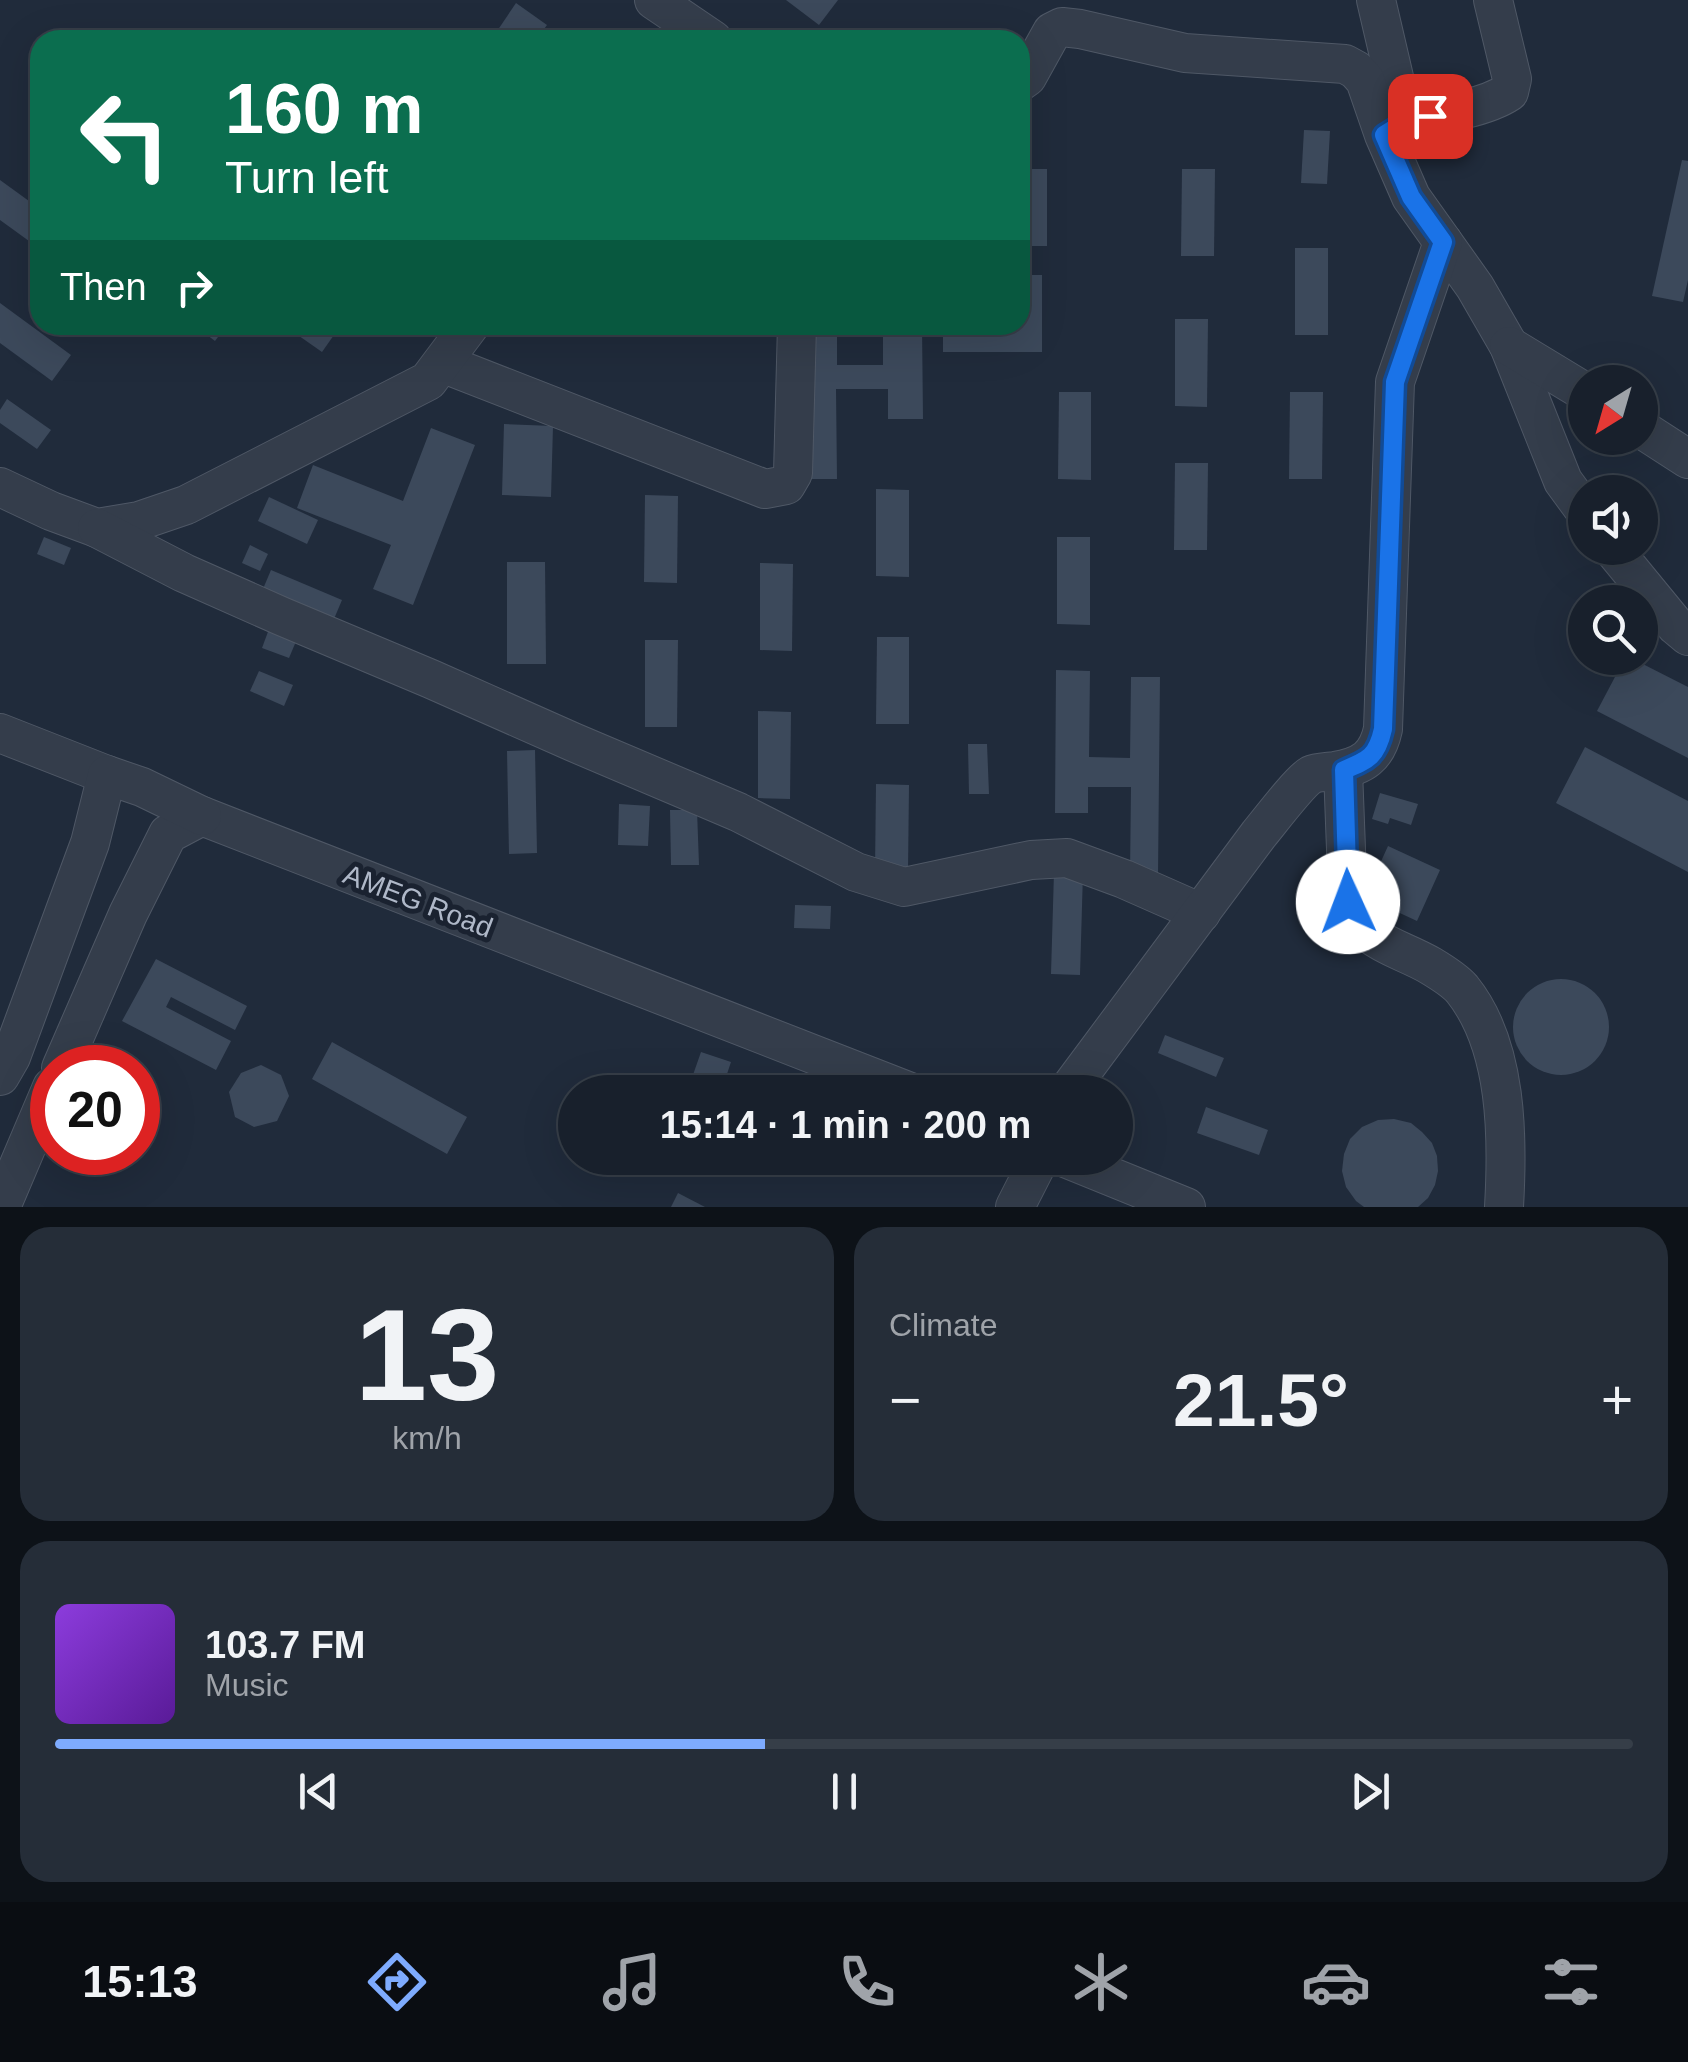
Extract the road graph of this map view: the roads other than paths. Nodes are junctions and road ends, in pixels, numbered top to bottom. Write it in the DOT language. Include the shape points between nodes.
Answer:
graph roads {
  1 [pos="654,0"];
  2 [pos="1376,0"];
  3 [pos="1493,0"];
  4 [pos="694,26"];
  5 [pos="1030,71"];
  6 [pos="1416,115"];
  7 [pos="1384,135"];
  8 [pos="1443,242"];
  9 [pos="463,335"];
  10 [pos="796,335"];
  11 [pos="1509,346"];
  12 [pos="442,363"];
  13 [pos="1568,382"];
  14 [pos="1658,440"];
  15 [pos="1688,459"];
  16 [pos="0,487"];
  17 [pos="1568,488"];
  18 [pos="97,528"];
  19 [pos="1626,565"];
  20 [pos="1688,636"];
  21 [pos="0,733"];
  22 [pos="1344,770"];
  23 [pos="107,774"];
  24 [pos="202,816"];
  25 [pos="1201,913"];
  26 [pos="71,1045"];
  27 [pos="866,1075"];
  28 [pos="1080,1075"];
  29 [pos="0,1076"];
  30 [pos="30,1139"];
  31 [pos="1031,1175"];
  32 [pos="1107,1175"];
  33 [pos="1,1207"];
  34 [pos="1015,1207"];
  35 [pos="1186,1207"];
  36 [pos="1504,1207"];
  1 -- 4 [label="lane"];
  2 -- 6 [label="lane" via="1397,90"];
  3 -- 6 [label="lane" via="1510,92"];
  5 -- 7 [label="lane" via="1052,32 1062,27 1185,54 1345,64 1364,80"];
  6 -- 7 [label="lane"];
  7 -- 8 [label="lane" via="1411,197"];
  8 -- 11 [label="lane"];
  8 -- 22 [label="lane" via="1395,382 1383,729 1379,749"];
  9 -- 12 [label="lane"];
  10 -- 12 [label="lane" via="794,474 786,485 765,489"];
  11 -- 13 [label="lane"];
  11 -- 17 [label="lane"];
  12 -- 18 [label="lane" via="428,381 186,505"];
  14 -- 15 [label="lane"];
  16 -- 18 [label="lane"];
  18 -- 25 [label="lane" via="281,616 738,812 856,872 904,888 1067,858"];
  19 -- 20 [label="lane"];
  21 -- 23 [label="lane, AMEG Road"];
  22 -- 25 [label="lane" via="1311,775"];
  22 -- 36 [label="lane" via="1354,920 1461,988 1492,1045 1508,1149"];
  23 -- 24 [label="lane, AMEG Road"];
  23 -- 29 [label="lane" via="90,843"];
  24 -- 26 [label="lane" via="168,834"];
  24 -- 27 [label="lane, AMEG Road"];
  25 -- 28 [label="lane"];
  30 -- 33 [label="lane"];
  31 -- 34 [label="lane"];
  32 -- 35 [label="lane"];
}
